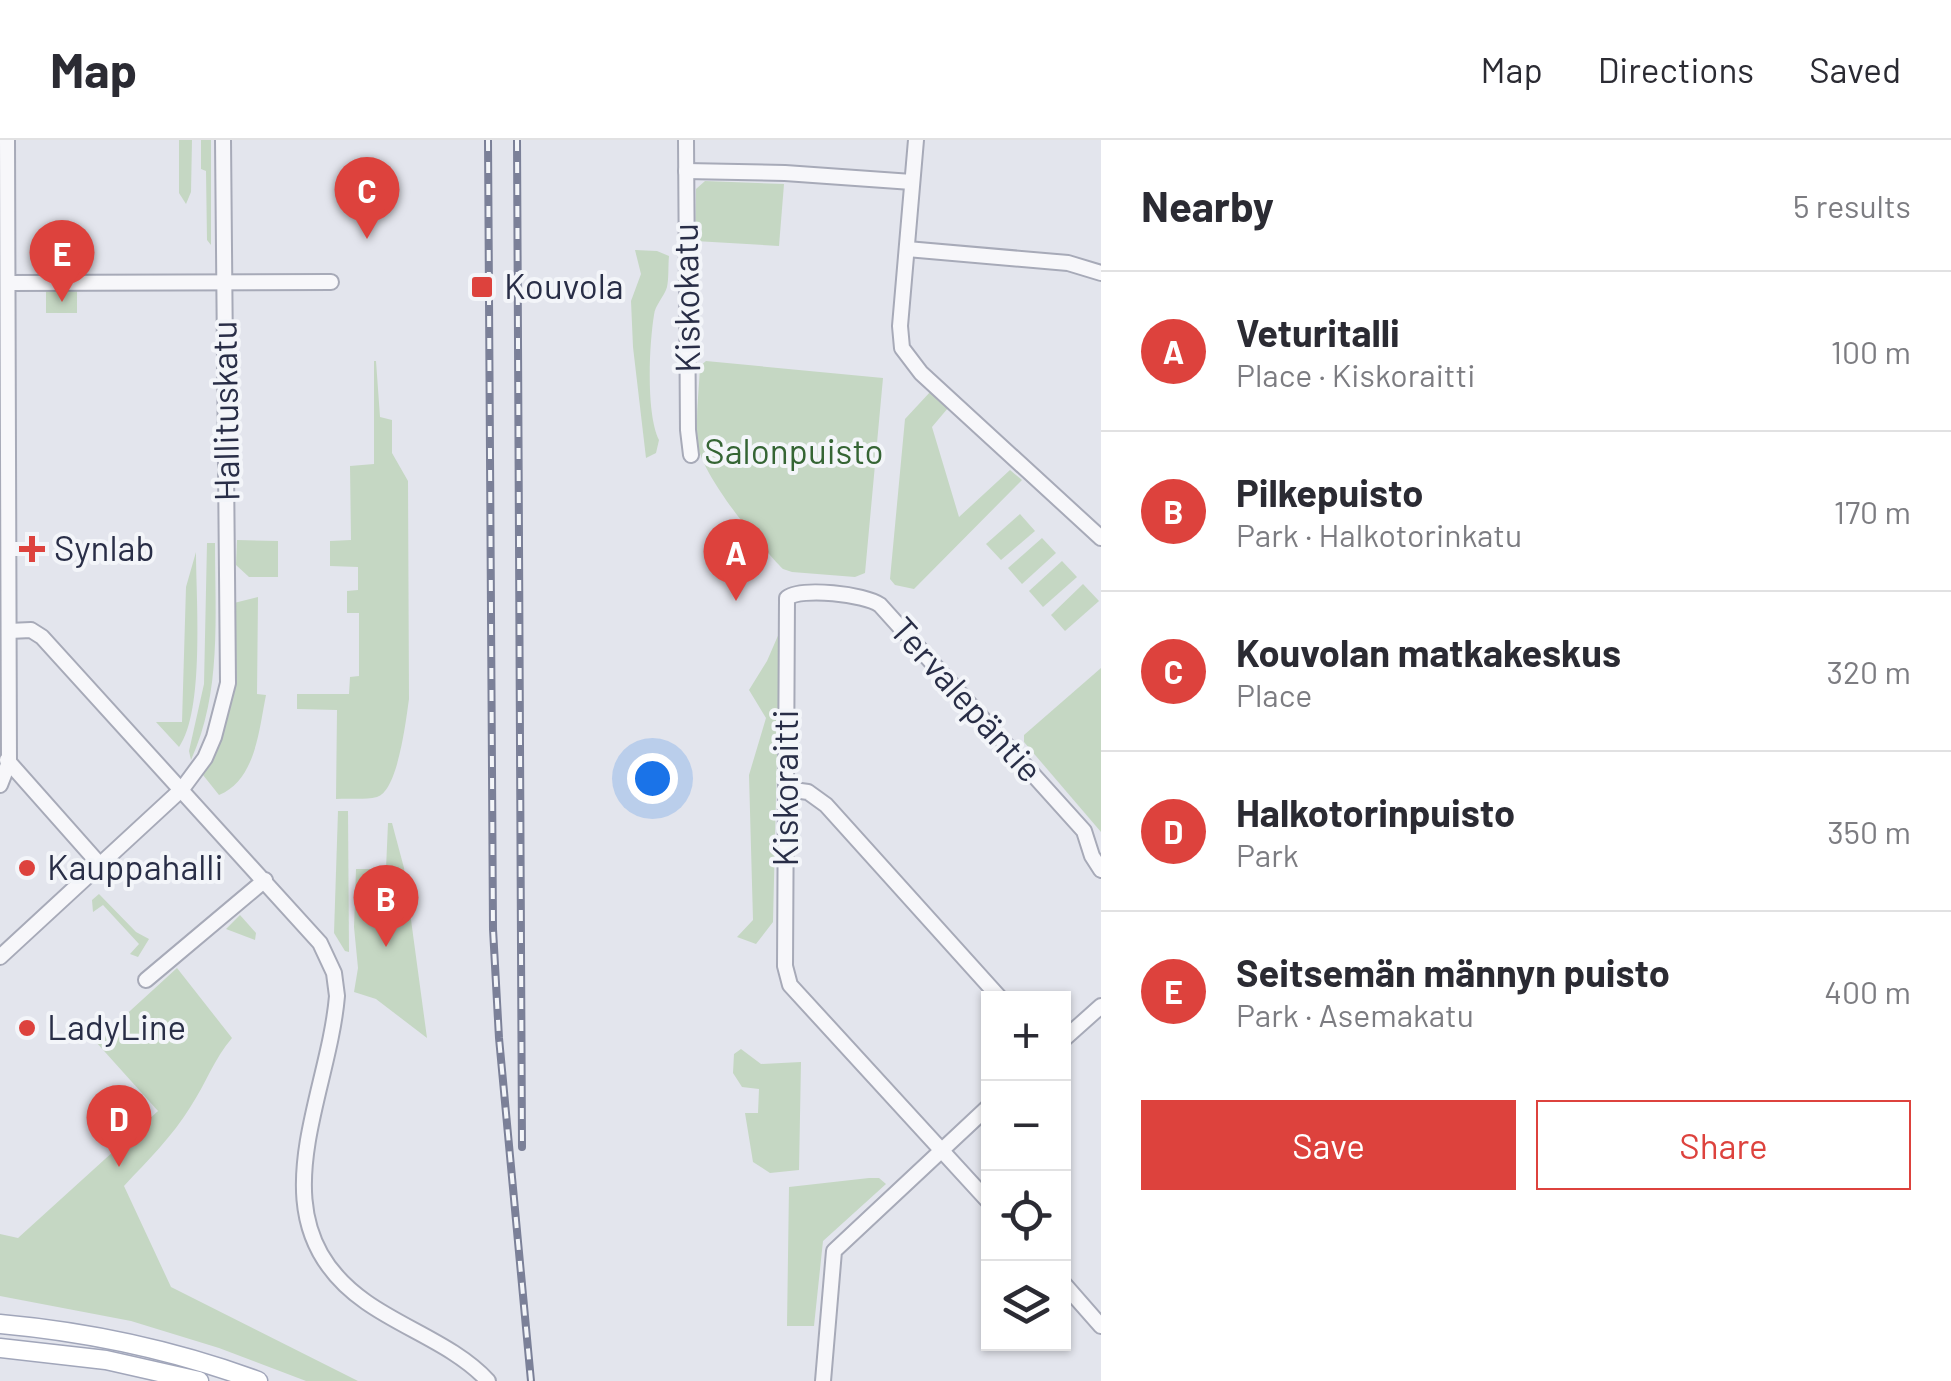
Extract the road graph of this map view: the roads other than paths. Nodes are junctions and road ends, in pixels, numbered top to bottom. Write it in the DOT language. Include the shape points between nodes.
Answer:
graph roads {
  1 [pos="7,140"];
  2 [pos="223,140"];
  3 [pos="686,140"];
  4 [pos="916,140"];
  5 [pos="686,171"];
  6 [pos="912,182"];
  7 [pos="907,249"];
  8 [pos="1101,273"];
  9 [pos="224,282"];
  10 [pos="331,282"];
  11 [pos="8,283"];
  12 [pos="692,455"];
  13 [pos="1101,538"];
  14 [pos="792,593"];
  15 [pos="9,631"];
  16 [pos="4,757"];
  17 [pos="0,785"];
  18 [pos="182,789"];
  19 [pos="786,789"];
  20 [pos="101,866"];
  21 [pos="1101,870"];
  22 [pos="265,880"];
  23 [pos="0,956"];
  24 [pos="146,980"];
  25 [pos="994,991"];
  26 [pos="1101,1006"];
  27 [pos="1071,1034"];
  28 [pos="981,1113"];
  29 [pos="941,1150"];
  30 [pos="981,1193"];
  31 [pos="1071,1292"];
  32 [pos="0,1324"];
  33 [pos="1101,1326"];
  34 [pos="0,1348"];
  35 [pos="199,1381"];
  36 [pos="258,1381"];
  37 [pos="488,1381"];
  38 [pos="823,1381"];
  1 -- 11 [label="street"];
  2 -- 9 [label="street, Hallituskatu"];
  3 -- 5 [label="street, Kiskokatu"];
  4 -- 6 [label="street"];
  5 -- 6 [label="street"];
  5 -- 12 [label="street, Kiskokatu"];
  6 -- 7 [label="street"];
  7 -- 8 [label="street" via="1041,260"];
  7 -- 13 [label="street" via="900,336 908,359"];
  9 -- 10 [label="street"];
  9 -- 11 [label="street"];
  9 -- 18 [label="street, Hallituskatu" via="228,683 205,758"];
  11 -- 15 [label="street"];
  14 -- 19 [label="street, Kiskoraitti" via="786,606"];
  14 -- 21 [label="street, Tervalepäntie" via="868,597 880,605 1084,832"];
  15 -- 16 [label="street"];
  15 -- 18 [label="street" via="42,637"];
  16 -- 17 [label="street"];
  16 -- 20 [label="street"];
  18 -- 20 [label="street, Hallituskatu"];
  18 -- 22 [label="street"];
  19 -- 25 [label="street" via="808,792 826,805"];
  19 -- 29 [label="street, Kiskoraitti" via="790,984"];
  20 -- 23 [label="street, Hallituskatu"];
  22 -- 24 [label="street"];
  22 -- 37 [label="street" via="320,943 336,984 302,1168 317,1245 356,1294"];
  26 -- 27 [label="street"];
  28 -- 29 [label="street"];
  29 -- 30 [label="street"];
  29 -- 38 [label="street" via="834,1251"];
  31 -- 33 [label="street"];
  32 -- 36 [label="main road" via="134,1343"];
  34 -- 35 [label="main road" via="106,1360"];
}
